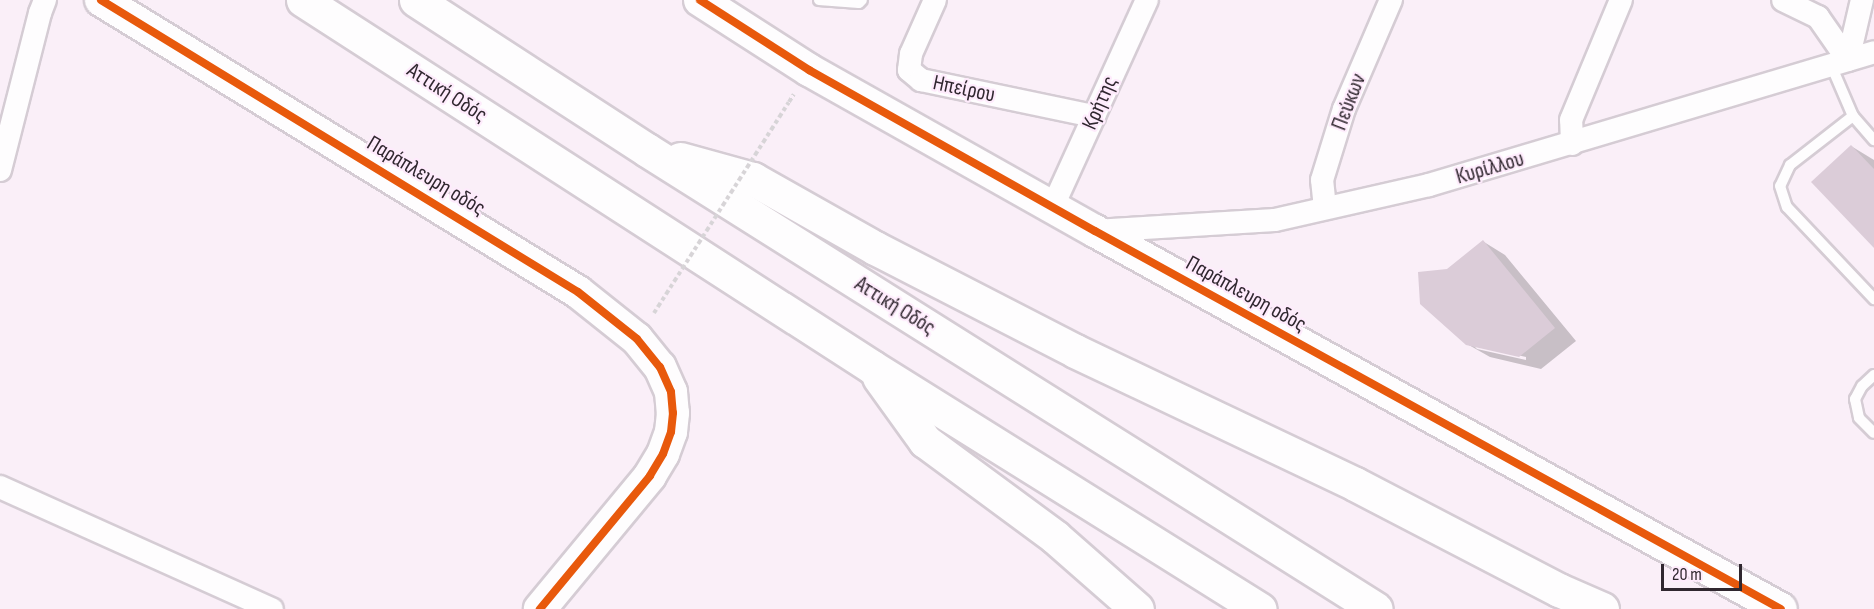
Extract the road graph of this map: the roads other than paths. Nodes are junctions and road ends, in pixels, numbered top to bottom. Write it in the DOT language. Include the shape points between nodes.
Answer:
graph roads {
  1 [pos="45,0"];
  2 [pos="101,0"];
  3 [pos="303,0"];
  4 [pos="416,0"];
  5 [pos="700,0"];
  6 [pos="819,0"];
  7 [pos="862,0"];
  8 [pos="935,0"];
  9 [pos="1147,0"];
  10 [pos="1391,0"];
  11 [pos="1621,0"];
  12 [pos="1783,0"];
  13 [pos="1862,0"];
  14 [pos="1874,52"];
  15 [pos="1840,63"];
  16 [pos="1095,116"];
  17 [pos="1853,116"];
  18 [pos="1874,140"];
  19 [pos="1572,144"];
  20 [pos="647,150"];
  21 [pos="0,170"];
  22 [pos="1053,206"];
  23 [pos="1325,208"];
  24 [pos="1095,231"];
  25 [pos="1874,299"];
  26 [pos="872,367"];
  27 [pos="1874,375"];
  28 [pos="1874,433"];
  29 [pos="0,487"];
  30 [pos="272,609"];
  31 [pos="540,609"];
  32 [pos="1137,609"];
  33 [pos="1260,609"];
  34 [pos="1376,609"];
  35 [pos="1602,609"];
  36 [pos="1781,609"];
  1 -- 21 [label="street"];
  2 -- 31 [label="street, Παράπλευρη οδός" via="507,247 602,310 637,339 660,367 671,392 673,413 671,432 650,476"];
  3 -- 26 [label="highway, Αττική Οδός"];
  4 -- 20 [label="highway, Αττική Οδός"];
  5 -- 22 [label="street, Παράπλευρη οδός" via="809,70"];
  6 -- 7 [label="lane"];
  8 -- 16 [label="street, Ηπείρου" via="910,54 909,70 921,80"];
  9 -- 16 [label="street, Κρήτης"];
  10 -- 23 [label="street, Πεύκων" via="1344,109 1322,180"];
  11 -- 19 [label="street" via="1571,120"];
  12 -- 15 [label="street" via="1818,18"];
  13 -- 15 [label="street"];
  14 -- 15 [label="street, Κυρίλλου"];
  15 -- 17 [label="lane"];
  15 -- 19 [label="street, Κυρίλλου"];
  16 -- 22 [label="street, Κρήτης"];
  17 -- 18 [label="lane"];
  17 -- 25 [label="lane" via="1790,165 1780,186 1787,207"];
  19 -- 23 [label="street, Κυρίλλου" via="1429,185"];
  20 -- 34 [label="highway, Αττική Οδός"];
  20 -- 35 [label="highway" via="753,179 875,248 1075,351 1374,494"];
  22 -- 24 [label="street, Παράπλευρη οδός"];
  23 -- 24 [label="street, Κυρίλλου" via="1275,220"];
  24 -- 36 [label="street, Παράπλευρη οδός"];
  26 -- 32 [label="highway" via="925,441 1055,537"];
  26 -- 33 [label="highway, Αττική Οδός"];
  27 -- 28 [label="lane" via="1855,399 1859,418"];
  29 -- 30 [label="street"];
}
